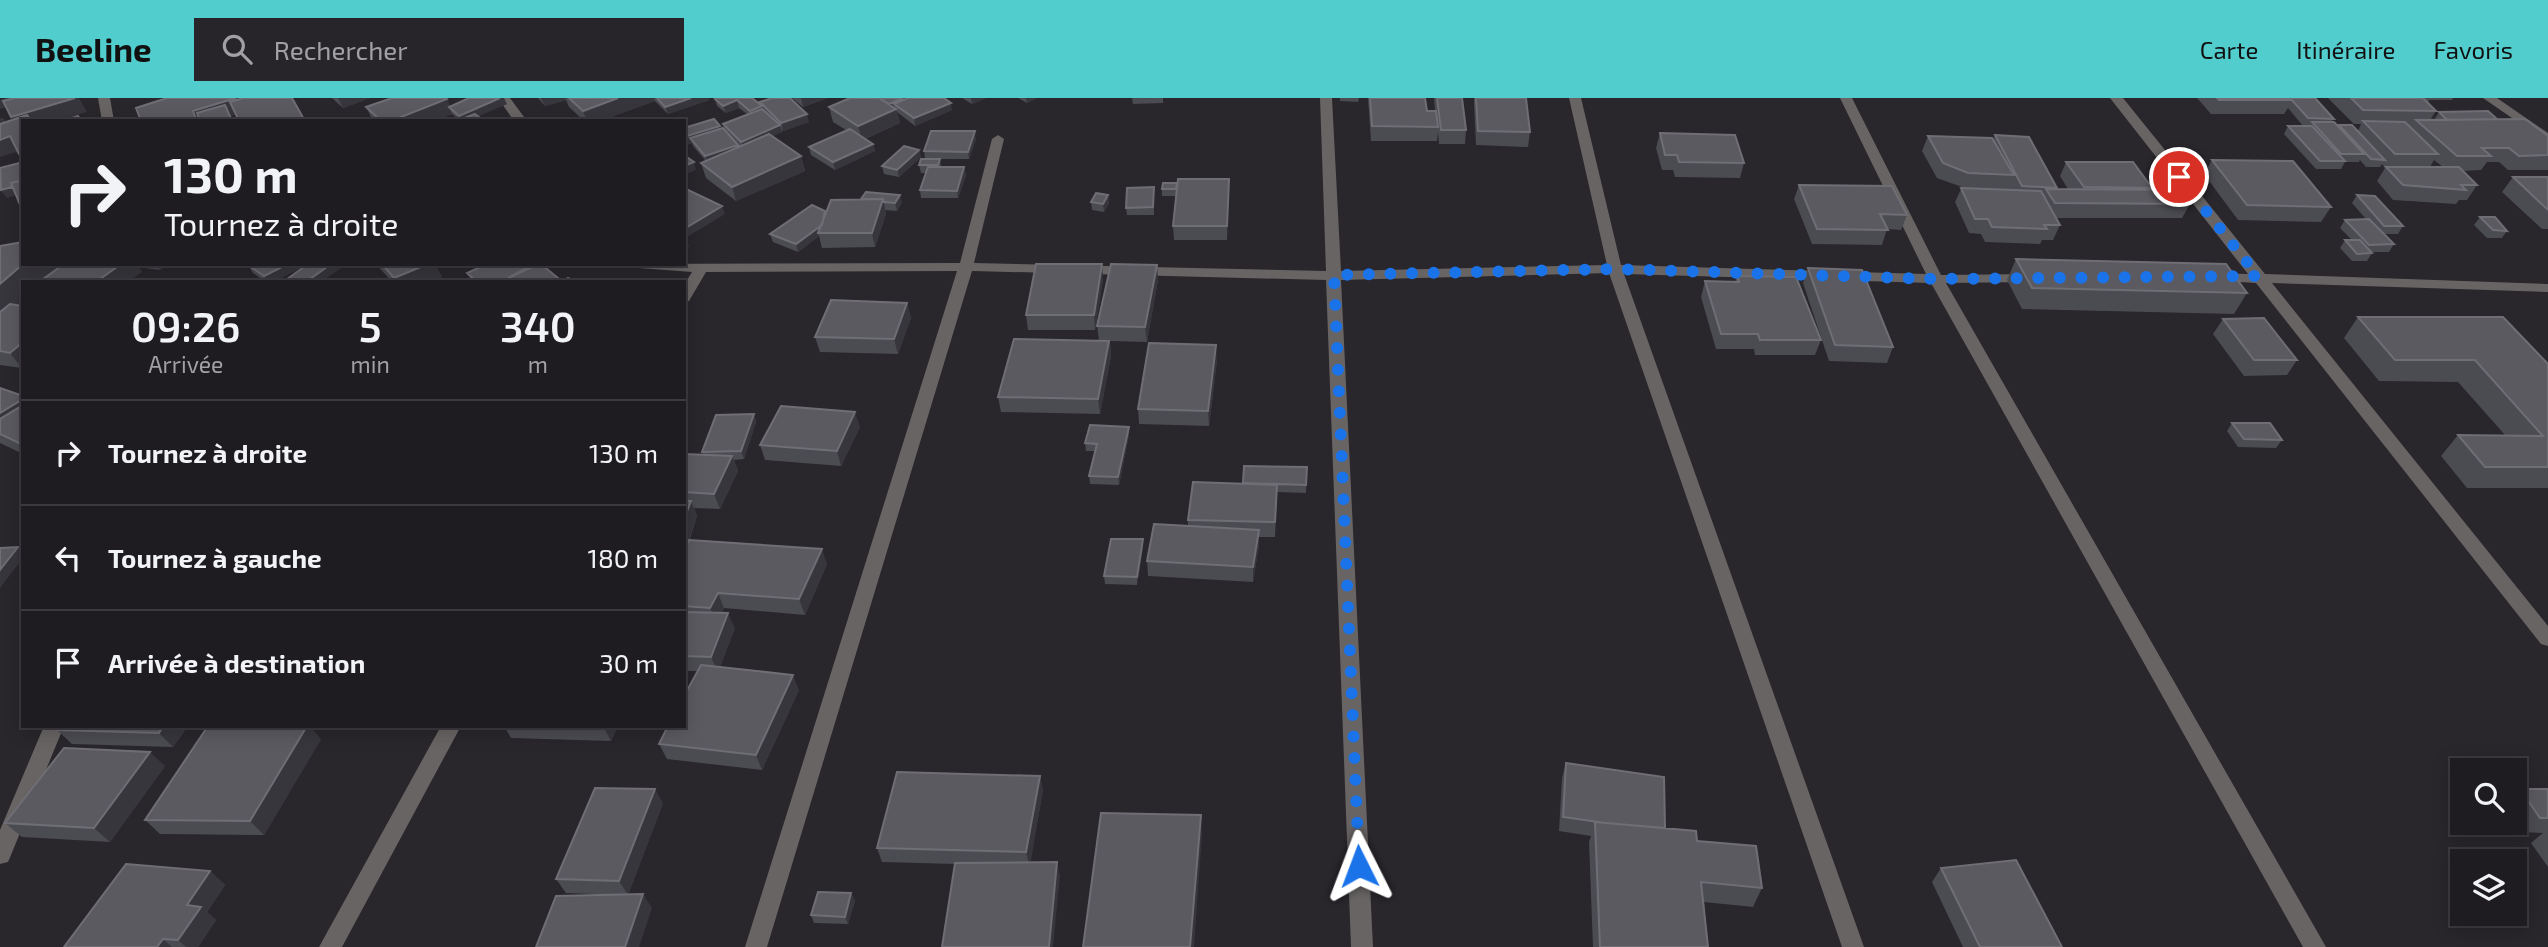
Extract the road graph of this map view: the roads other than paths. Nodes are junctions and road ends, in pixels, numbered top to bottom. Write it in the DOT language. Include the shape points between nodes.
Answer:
graph roads {
  1 [pos="104,98"];
  2 [pos="504,98"];
  3 [pos="1326,98"];
  4 [pos="1575,98"];
  5 [pos="1846,98"];
  6 [pos="2116,98"];
  7 [pos="2489,98"];
  8 [pos="108,119"];
  9 [pos="520,119"];
  10 [pos="998,139"];
  11 [pos="2548,139"];
  12 [pos="670,266"];
  13 [pos="966,267"];
  14 [pos="701,268"];
  15 [pos="1615,269"];
  16 [pos="1334,275"];
  17 [pos="2258,276"];
  18 [pos="2191,277"];
  19 [pos="2044,278"];
  20 [pos="1936,279"];
  21 [pos="2548,288"];
  22 [pos="686,294"];
  23 [pos="2548,639"];
  24 [pos="53,728"];
  25 [pos="450,728"];
  26 [pos="0,855"];
  27 [pos="330,947"];
  28 [pos="756,947"];
  29 [pos="1362,947"];
  30 [pos="1853,947"];
  31 [pos="2315,947"];
  1 -- 8 [label="street"];
  2 -- 9 [label="street"];
  3 -- 16 [label="street"];
  4 -- 15 [label="street"];
  5 -- 20 [label="street"];
  6 -- 17 [label="street"];
  7 -- 11 [label="street"];
  10 -- 13 [label="street"];
  12 -- 14 [label="street"];
  13 -- 14 [label="street"];
  13 -- 16 [label="street"];
  13 -- 28 [label="street"];
  14 -- 22 [label="street"];
  15 -- 16 [label="street"];
  15 -- 20 [label="street"];
  15 -- 30 [label="street"];
  16 -- 29 [label="street"];
  17 -- 18 [label="street"];
  17 -- 21 [label="street"];
  17 -- 23 [label="street"];
  19 -- 20 [label="street"];
  20 -- 31 [label="street"];
  24 -- 26 [label="street"];
  25 -- 27 [label="street"];
}
